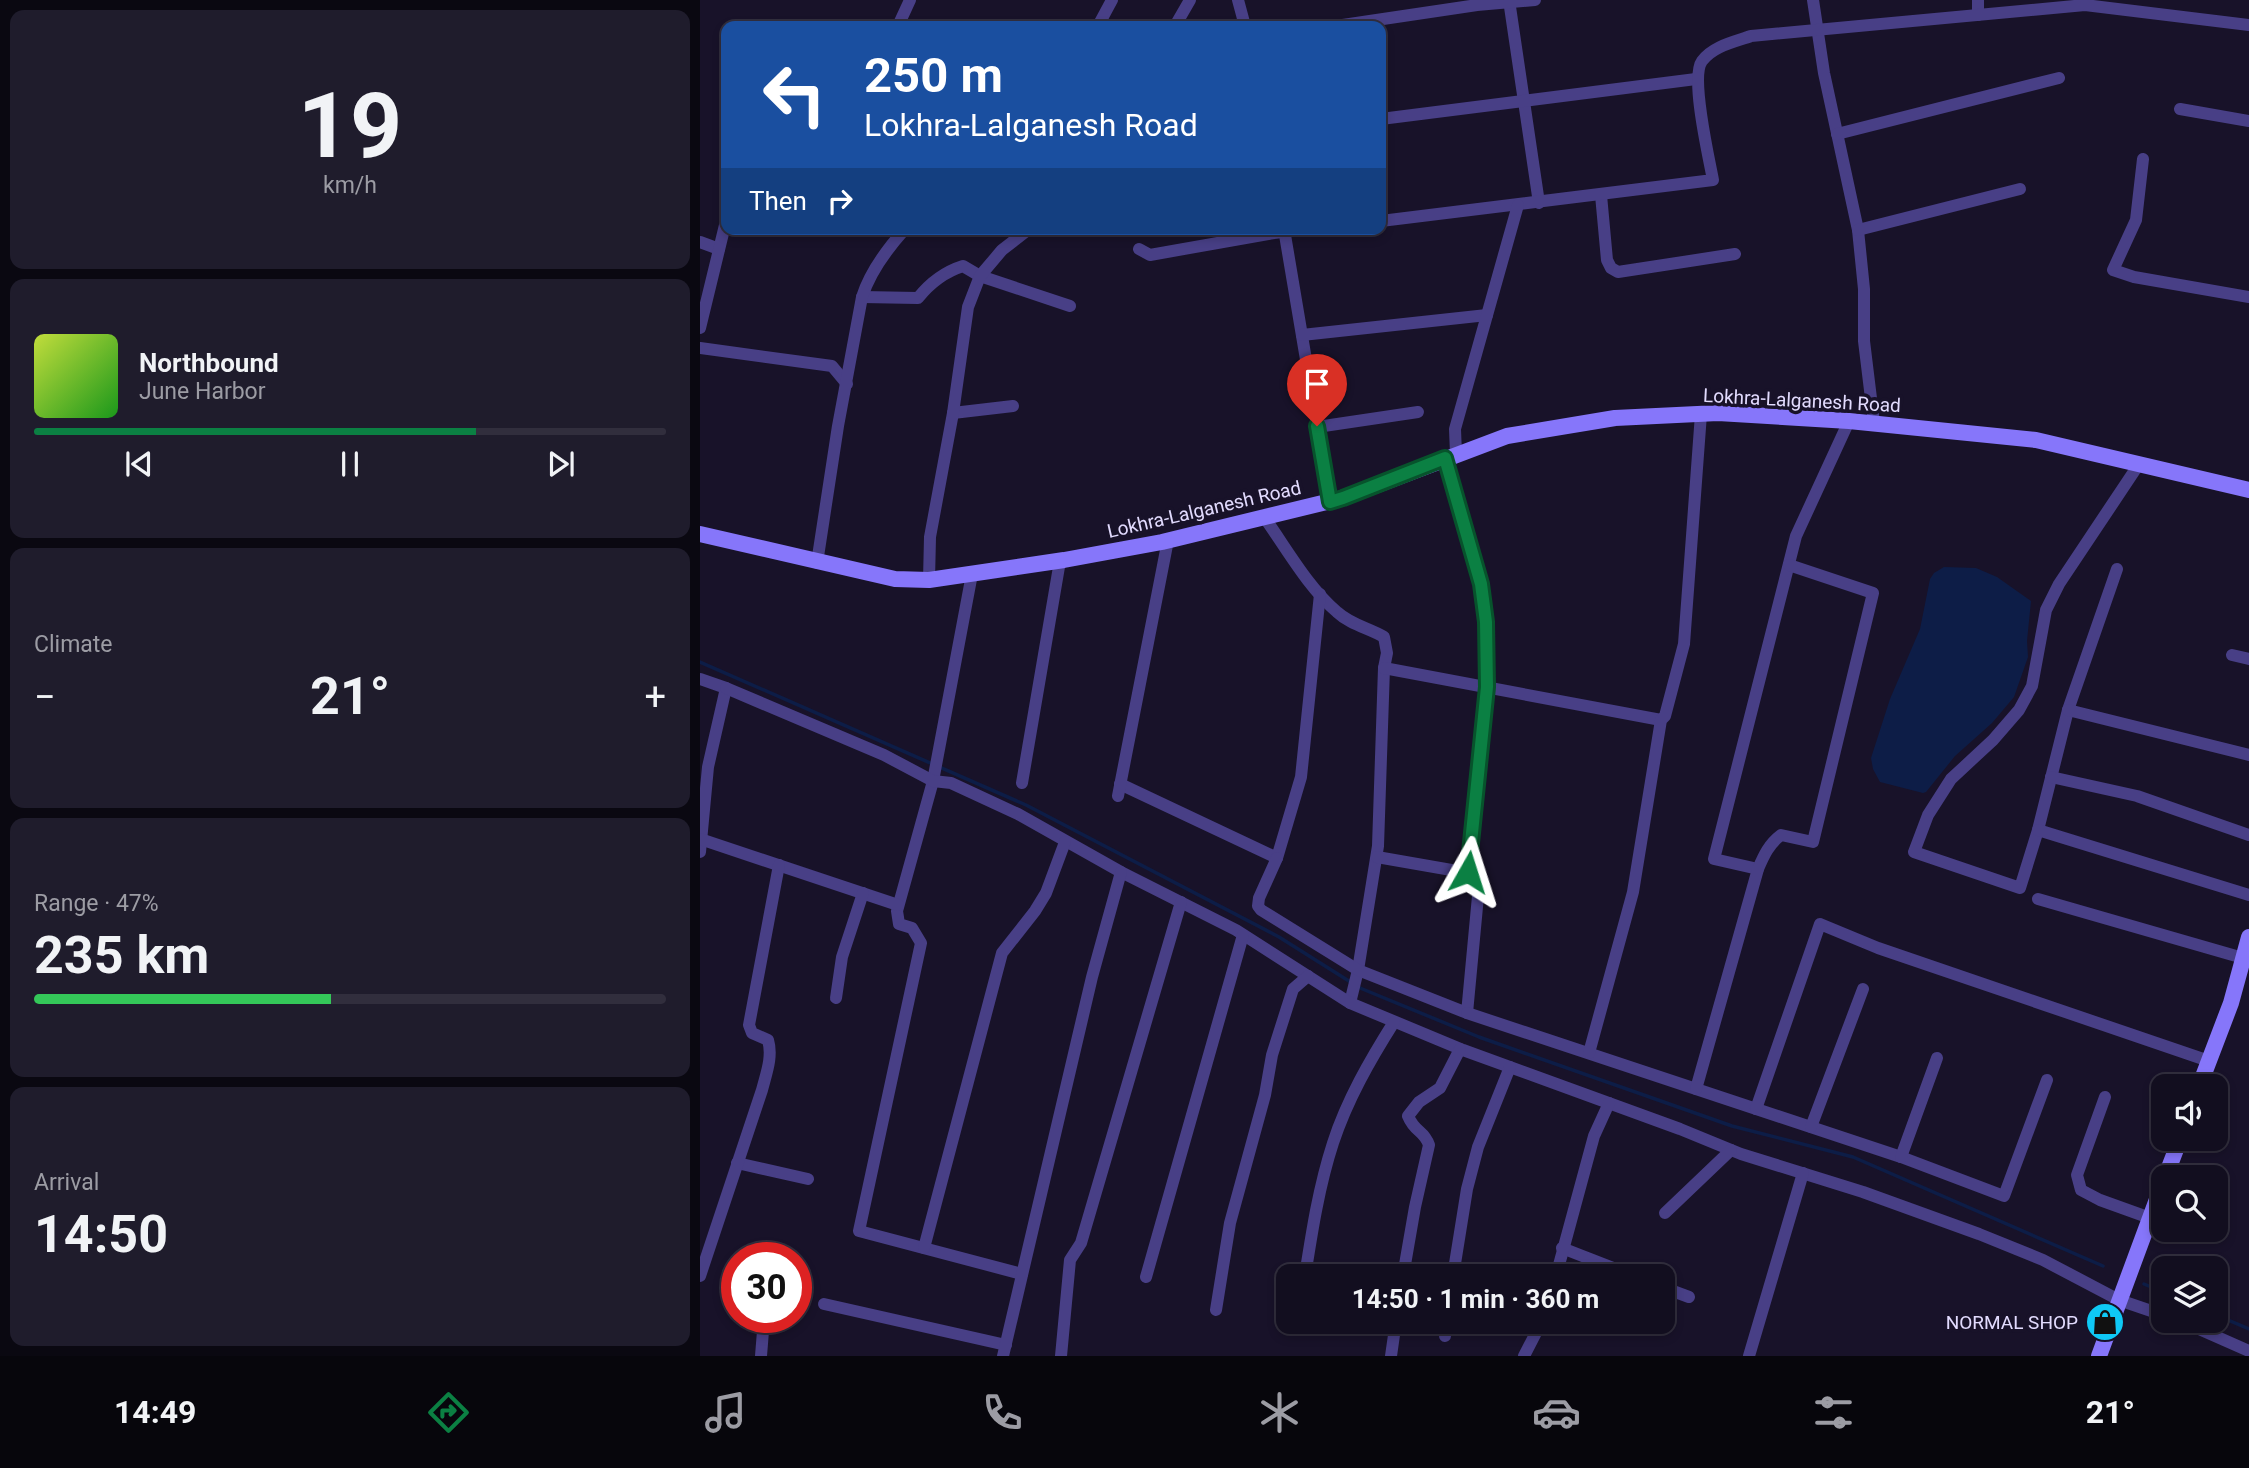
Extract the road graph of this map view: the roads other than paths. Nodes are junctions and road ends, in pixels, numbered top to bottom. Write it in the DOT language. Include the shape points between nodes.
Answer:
graph roads {
  1 [pos="910,0"];
  2 [pos="1112,0"];
  3 [pos="1189,0"];
  4 [pos="1238,0"];
  5 [pos="1535,0"];
  6 [pos="1813,0"];
  7 [pos="1978,0"];
  8 [pos="1509,1"];
  9 [pos="1978,15"];
  10 [pos="900,21"];
  11 [pos="1101,21"];
  12 [pos="1178,21"];
  13 [pos="1244,21"];
  14 [pos="1370,21"];
  15 [pos="2249,25"];
  16 [pos="1817,29"];
  17 [pos="2059,78"];
  18 [pos="1696,79"];
  19 [pos="1524,102"];
  20 [pos="2180,109"];
  21 [pos="1386,118"];
  22 [pos="2249,121"];
  23 [pos="1837,134"];
  24 [pos="2143,159"];
  25 [pos="2020,189"];
  26 [pos="1601,195"];
  27 [pos="1539,202"];
  28 [pos="1518,205"];
  29 [pos="1386,220"];
  30 [pos="1858,230"];
  31 [pos="722,235"];
  32 [pos="900,235"];
  33 [pos="1021,235"];
  34 [pos="1257,235"];
  35 [pos="1285,235"];
  36 [pos="700,242"];
  37 [pos="719,249"];
  38 [pos="1139,249"];
  39 [pos="1735,254"];
  40 [pos="980,276"];
  41 [pos="862,297"];
  42 [pos="2249,297"];
  43 [pos="1070,306"];
  44 [pos="1487,315"];
  45 [pos="700,327"];
  46 [pos="1302,335"];
  47 [pos="700,348"];
  48 [pos="847,384"];
  49 [pos="1013,406"];
  50 [pos="1418,412"];
  51 [pos="953,413"];
  52 [pos="1701,414"];
  53 [pos="1850,421"];
  54 [pos="1874,424"];
  55 [pos="1317,426"];
  56 [pos="1451,456"];
  57 [pos="2139,464"];
  58 [pos="2249,490"];
  59 [pos="1330,502"];
  60 [pos="1264,517"];
  61 [pos="700,534"];
  62 [pos="1168,540"];
  63 [pos="1060,561"];
  64 [pos="817,563"];
  65 [pos="1789,565"];
  66 [pos="2118,569"];
  67 [pos="972,574"];
  68 [pos="929,580"];
  69 [pos="1320,594"];
  70 [pos="2232,655"];
  71 [pos="2249,659"];
  72 [pos="1384,668"];
  73 [pos="700,679"];
  74 [pos="1487,687"];
  75 [pos="726,688"];
  76 [pos="2068,710"];
  77 [pos="1661,720"];
  78 [pos="2249,755"];
  79 [pos="934,777"];
  80 [pos="2052,777"];
  81 [pos="1022,783"];
  82 [pos="2038,830"];
  83 [pos="2249,835"];
  84 [pos="1065,842"];
  85 [pos="701,843"];
  86 [pos="1377,857"];
  87 [pos="1277,858"];
  88 [pos="779,865"];
  89 [pos="1758,869"];
  90 [pos="1121,872"];
  91 [pos="1468,872"];
  92 [pos="863,893"];
  93 [pos="2249,895"];
  94 [pos="2038,899"];
  95 [pos="1181,902"];
  96 [pos="898,905"];
  97 [pos="1243,935"];
  98 [pos="2249,937"];
  99 [pos="2243,958"];
  100 [pos="1358,972"];
  101 [pos="1308,976"];
  102 [pos="1863,989"];
  103 [pos="836,998"];
  104 [pos="1351,999"];
  105 [pos="1466,1013"];
  106 [pos="1394,1022"];
  107 [pos="1460,1049"];
  108 [pos="1589,1053"];
  109 [pos="1937,1058"];
  110 [pos="2209,1061"];
  111 [pos="1510,1067"];
  112 [pos="2204,1074"];
  113 [pos="2048,1080"];
  114 [pos="1696,1089"];
  115 [pos="2105,1097"];
  116 [pos="1609,1103"];
  117 [pos="1756,1109"];
  118 [pos="1811,1127"];
  119 [pos="1731,1150"];
  120 [pos="1901,1157"];
  121 [pos="737,1163"];
  122 [pos="1803,1173"];
  123 [pos="808,1180"];
  124 [pos="1665,1213"];
  125 [pos="2150,1218"];
  126 [pos="924,1248"];
  127 [pos="1562,1248"];
  128 [pos="1307,1264"];
  129 [pos="1405,1264"];
  130 [pos="1455,1264"];
  131 [pos="1559,1264"];
  132 [pos="1603,1264"];
  133 [pos="1022,1274"];
  134 [pos="700,1276"];
  135 [pos="1146,1277"];
  136 [pos="1675,1292"];
  137 [pos="1689,1297"];
  138 [pos="2119,1300"];
  139 [pos="824,1304"];
  140 [pos="1216,1310"];
  141 [pos="2151,1311"];
  142 [pos="763,1333"];
  143 [pos="2208,1333"];
  144 [pos="1394,1334"];
  145 [pos="1535,1334"];
  146 [pos="1004,1351"];
  147 [pos="2249,1351"];
  148 [pos="761,1356"];
  149 [pos="1061,1356"];
  150 [pos="1391,1356"];
  151 [pos="1524,1356"];
  152 [pos="1749,1356"];
  153 [pos="2099,1356"];
  1 -- 10 [label="street"];
  2 -- 11 [label="street"];
  3 -- 12 [label="street"];
  4 -- 13 [label="street"];
  5 -- 8 [label="street"];
  6 -- 16 [label="street"];
  7 -- 9 [label="street"];
  8 -- 14 [label="street"];
  8 -- 19 [label="street"];
  9 -- 15 [label="street" via="2085,5"];
  9 -- 16 [label="street"];
  16 -- 18 [label="street" via="1751,36 1717,48 1701,62"];
  16 -- 23 [label="street"];
  17 -- 23 [label="street"];
  18 -- 19 [label="street"];
  18 -- 26 [label="street" via="1713,180"];
  19 -- 21 [label="street"];
  19 -- 27 [label="street"];
  20 -- 22 [label="street"];
  23 -- 30 [label="street"];
  24 -- 42 [label="street" via="2136,220 2113,270"];
  25 -- 30 [label="street"];
  26 -- 27 [label="street"];
  26 -- 39 [label="street" via="1607,260 1618,272"];
  27 -- 28 [label="street"];
  28 -- 29 [label="street"];
  28 -- 44 [label="street"];
  30 -- 54 [label="street"];
  31 -- 37 [label="street"];
  32 -- 41 [label="street" via="867,282"];
  33 -- 40 [label="street"];
  34 -- 38 [label="street" via="1150,255"];
  35 -- 46 [label="street"];
  36 -- 37 [label="street"];
  37 -- 45 [label="street"];
  40 -- 41 [label="street" via="963,266 929,285 918,299"];
  40 -- 43 [label="street"];
  40 -- 51 [label="street" via="968,307"];
  41 -- 48 [label="street"];
  44 -- 46 [label="street"];
  44 -- 56 [label="street"];
  46 -- 55 [label="street"];
  47 -- 48 [label="street" via="832,366"];
  48 -- 64 [label="street"];
  49 -- 51 [label="street"];
  50 -- 55 [label="street"];
  51 -- 68 [label="street" via="930,537"];
  52 -- 53 [label="main road, Lokhra-Lalganesh Road"];
  52 -- 56 [label="main road, Lokhra-Lalganesh Road" via="1615,418 1542,428"];
  52 -- 77 [label="street" via="1684,644"];
  53 -- 54 [label="main road, Lokhra-Lalganesh Road"];
  53 -- 65 [label="street" via="1796,536"];
  54 -- 57 [label="main road, Lokhra-Lalganesh Road" via="2036,440"];
  55 -- 59 [label="street"];
  56 -- 59 [label="main road, Lokhra-Lalganesh Road"];
  56 -- 74 [label="street" via="1481,584"];
  57 -- 58 [label="main road, Lokhra-Lalganesh Road"];
  57 -- 82 [label="street" via="2059,583 2046,610 2032,686 2019,710 1951,779 1928,815 1914,852 2020,888"];
  59 -- 60 [label="main road, Lokhra-Lalganesh Road"];
  60 -- 62 [label="main road, Lokhra-Lalganesh Road"];
  60 -- 69 [label="street"];
  61 -- 64 [label="main road, Lokhra-Lalganesh Road"];
  62 -- 63 [label="main road, Lokhra-Lalganesh Road"];
  62 -- 87 [label="street" via="1119,790"];
  63 -- 67 [label="main road, Lokhra-Lalganesh Road"];
  63 -- 81 [label="street"];
  64 -- 68 [label="main road, Lokhra-Lalganesh Road" via="895,579"];
  65 -- 89 [label="street" via="1714,859"];
  65 -- 89 [label="street" via="1873,593 1813,842 1782,835 1772,842"];
  66 -- 76 [label="street"];
  67 -- 68 [label="main road, Lokhra-Lalganesh Road"];
  67 -- 79 [label="street"];
  69 -- 72 [label="street" via="1354,625 1384,637"];
  69 -- 87 [label="street" via="1301,777"];
  70 -- 71 [label="street"];
  72 -- 74 [label="street"];
  72 -- 86 [label="street"];
  73 -- 75 [label="street"];
  74 -- 77 [label="street"];
  74 -- 91 [label="street"];
  75 -- 79 [label="street"];
  75 -- 85 [label="street" via="708,767"];
  76 -- 78 [label="street"];
  76 -- 80 [label="street"];
  77 -- 108 [label="street" via="1633,892"];
  79 -- 84 [label="street" via="1018,814"];
  79 -- 96 [label="street"];
  80 -- 82 [label="street"];
  80 -- 83 [label="street" via="2137,796"];
  82 -- 93 [label="street"];
  84 -- 90 [label="street"];
  84 -- 126 [label="street" via="1046,893 1002,953"];
  85 -- 88 [label="street"];
  86 -- 91 [label="street"];
  86 -- 100 [label="street"];
  87 -- 100 [label="street" via="1258,906"];
  88 -- 92 [label="street"];
  88 -- 121 [label="street" via="749,1025 752,1032 768,1040 770,1059"];
  89 -- 114 [label="street"];
  90 -- 95 [label="street"];
  90 -- 133 [label="street"];
  91 -- 105 [label="street" via="1480,875"];
  92 -- 96 [label="street"];
  92 -- 103 [label="street" via="842,957"];
  94 -- 99 [label="street"];
  95 -- 97 [label="street"];
  95 -- 149 [label="street" via="1085,1231 1070,1261"];
  96 -- 126 [label="street" via="899,923 912,928 921,943 859,1231"];
  97 -- 101 [label="street"];
  97 -- 135 [label="street"];
  98 -- 99 [label="main road"];
  99 -- 110 [label="main road"];
  100 -- 104 [label="street"];
  100 -- 105 [label="street"];
  101 -- 104 [label="street"];
  101 -- 140 [label="street" via="1293,989 1272,1055 1230,1223"];
  102 -- 118 [label="street"];
  104 -- 106 [label="street"];
  105 -- 108 [label="street"];
  106 -- 107 [label="street"];
  106 -- 128 [label="street" via="1356,1087 1334,1140"];
  107 -- 111 [label="street"];
  107 -- 129 [label="street" via="1440,1088 1408,1116 1429,1145"];
  108 -- 114 [label="street"];
  109 -- 120 [label="street"];
  110 -- 112 [label="main road"];
  110 -- 117 [label="street" via="1820,924"];
  111 -- 116 [label="street"];
  111 -- 130 [label="street" via="1466,1189"];
  113 -- 120 [label="street" via="2004,1196"];
  114 -- 117 [label="street"];
  115 -- 125 [label="street" via="2077,1175 2081,1190"];
  116 -- 119 [label="street"];
  116 -- 127 [label="street" via="1594,1136"];
  117 -- 118 [label="street"];
  118 -- 120 [label="street"];
  119 -- 122 [label="street"];
  119 -- 124 [label="street"];
  121 -- 123 [label="street"];
  121 -- 134 [label="street"];
  122 -- 138 [label="street" via="1979,1234"];
  122 -- 152 [label="street"];
  125 -- 138 [label="main road"];
  126 -- 133 [label="street"];
  127 -- 131 [label="street"];
  127 -- 132 [label="street"];
  133 -- 146 [label="street"];
  136 -- 137 [label="street"];
  138 -- 141 [label="street"];
  138 -- 153 [label="main road"];
  139 -- 146 [label="street"];
  142 -- 148 [label="street"];
  143 -- 147 [label="street"];
  144 -- 150 [label="street"];
  145 -- 151 [label="street"];
}
